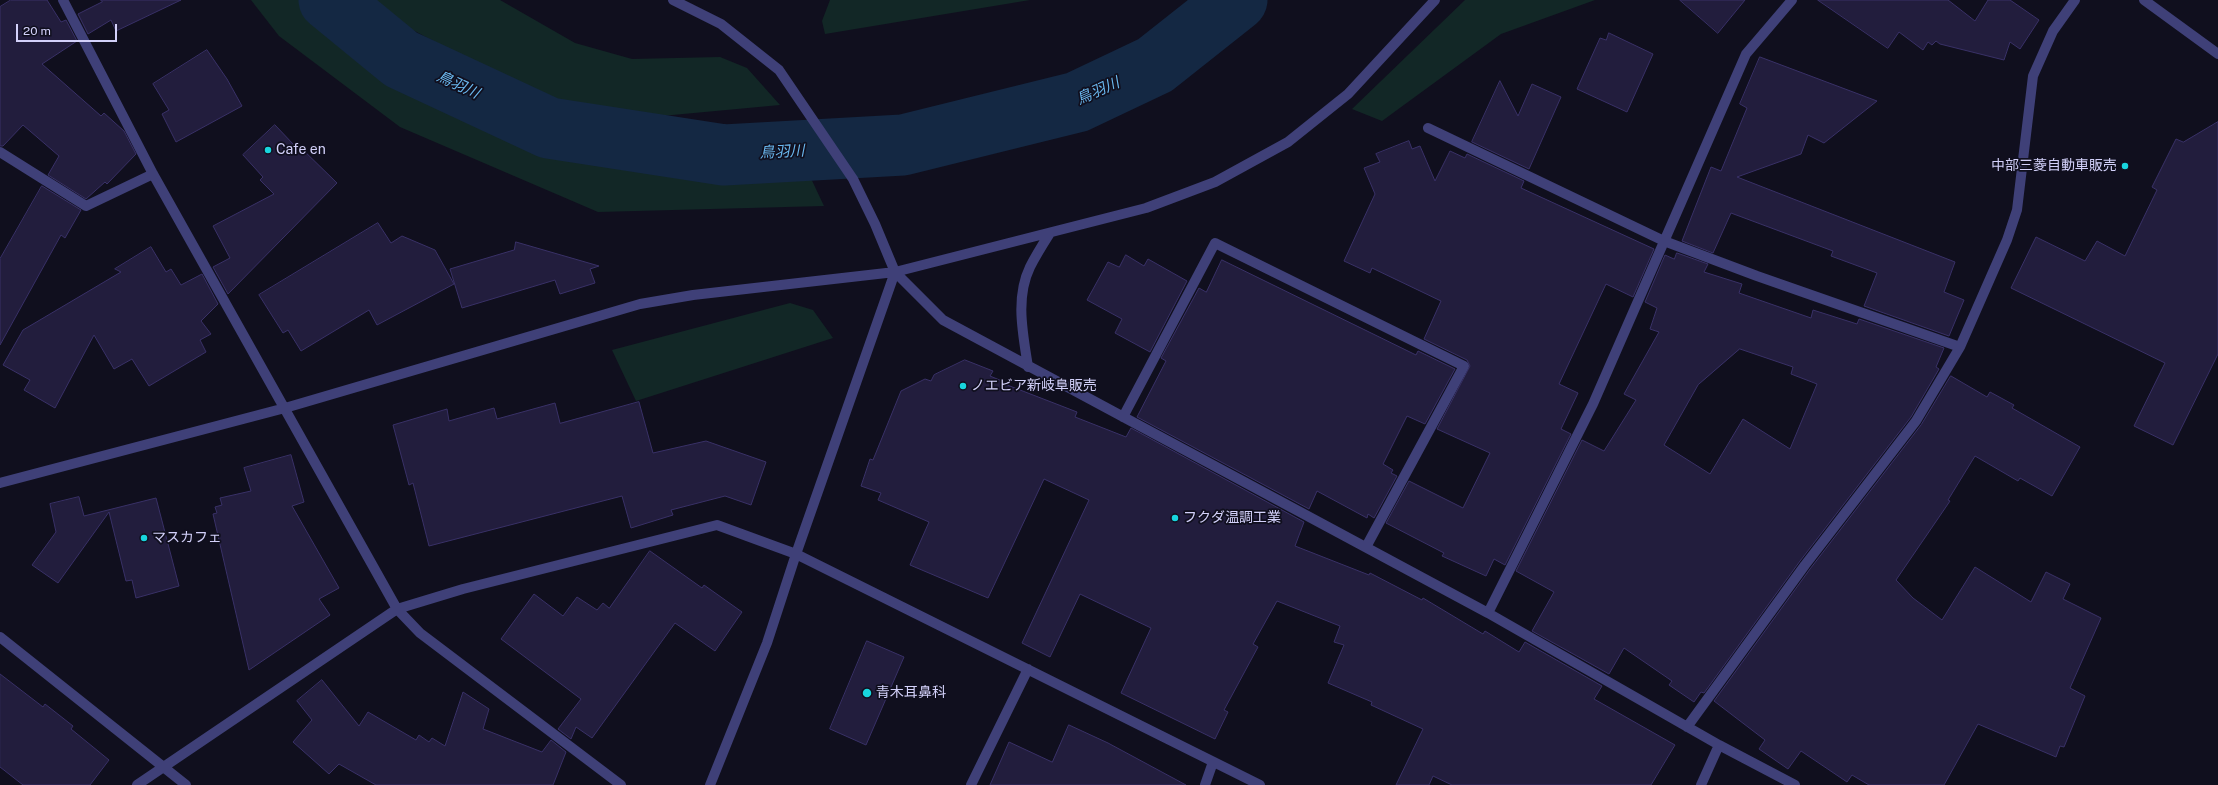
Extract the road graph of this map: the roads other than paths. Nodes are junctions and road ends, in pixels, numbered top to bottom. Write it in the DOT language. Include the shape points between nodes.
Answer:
graph roads {
  1 [pos="63,0"];
  2 [pos="673,0"];
  3 [pos="1435,0"];
  4 [pos="1792,0"];
  5 [pos="2075,0"];
  6 [pos="2144,0"];
  7 [pos="684,2"];
  8 [pos="2218,54"];
  9 [pos="1428,128"];
  10 [pos="0,152"];
  11 [pos="153,174"];
  12 [pos="1050,233"];
  13 [pos="1664,241"];
  14 [pos="895,272"];
  15 [pos="1960,347"];
  16 [pos="1028,367"];
  17 [pos="285,408"];
  18 [pos="1123,416"];
  19 [pos="0,483"];
  20 [pos="1366,547"];
  21 [pos="796,554"];
  22 [pos="397,609"];
  23 [pos="1488,613"];
  24 [pos="0,637"];
  25 [pos="1028,669"];
  26 [pos="1687,727"];
  27 [pos="1719,745"];
  28 [pos="1213,762"];
  29 [pos="162,767"];
  30 [pos="137,785"];
  31 [pos="186,785"];
  32 [pos="621,785"];
  33 [pos="710,785"];
  34 [pos="971,785"];
  35 [pos="1205,785"];
  36 [pos="1260,785"];
  37 [pos="1701,785"];
  38 [pos="1795,785"];
  1 -- 11 [label="street"];
  2 -- 7 [label="street"];
  3 -- 12 [label="street" via="1348,94 1288,142 1215,182 1146,208"];
  4 -- 13 [label="street" via="1746,54"];
  5 -- 15 [label="street" via="2053,31 2033,76 2017,210 2007,240"];
  6 -- 8 [label="street"];
  7 -- 14 [label="street" via="721,24 779,70 853,179 876,224"];
  9 -- 13 [label="street"];
  10 -- 11 [label="street" via="86,206"];
  11 -- 17 [label="street"];
  12 -- 14 [label="street"];
  12 -- 16 [label="street" via="1030,268 1022,290 1021,324"];
  13 -- 15 [label="street"];
  13 -- 23 [label="street" via="1593,404"];
  14 -- 16 [label="street" via="943,320"];
  14 -- 17 [label="street" via="692,295 640,304"];
  14 -- 21 [label="street"];
  15 -- 26 [label="street" via="1916,421 1805,565"];
  16 -- 18 [label="street"];
  17 -- 19 [label="street"];
  17 -- 22 [label="street"];
  18 -- 20 [label="street"];
  18 -- 20 [label="street" via="1215,243 1464,366"];
  20 -- 23 [label="street"];
  21 -- 22 [label="street" via="717,525 463,589"];
  21 -- 25 [label="street"];
  21 -- 33 [label="street" via="767,644"];
  22 -- 29 [label="street"];
  22 -- 32 [label="street" via="420,633"];
  23 -- 26 [label="street"];
  24 -- 29 [label="street"];
  25 -- 28 [label="street"];
  25 -- 34 [label="street"];
  26 -- 27 [label="street"];
  27 -- 37 [label="street"];
  27 -- 38 [label="street"];
  28 -- 35 [label="street"];
  28 -- 36 [label="street"];
  29 -- 30 [label="street"];
  29 -- 31 [label="street"];
}
